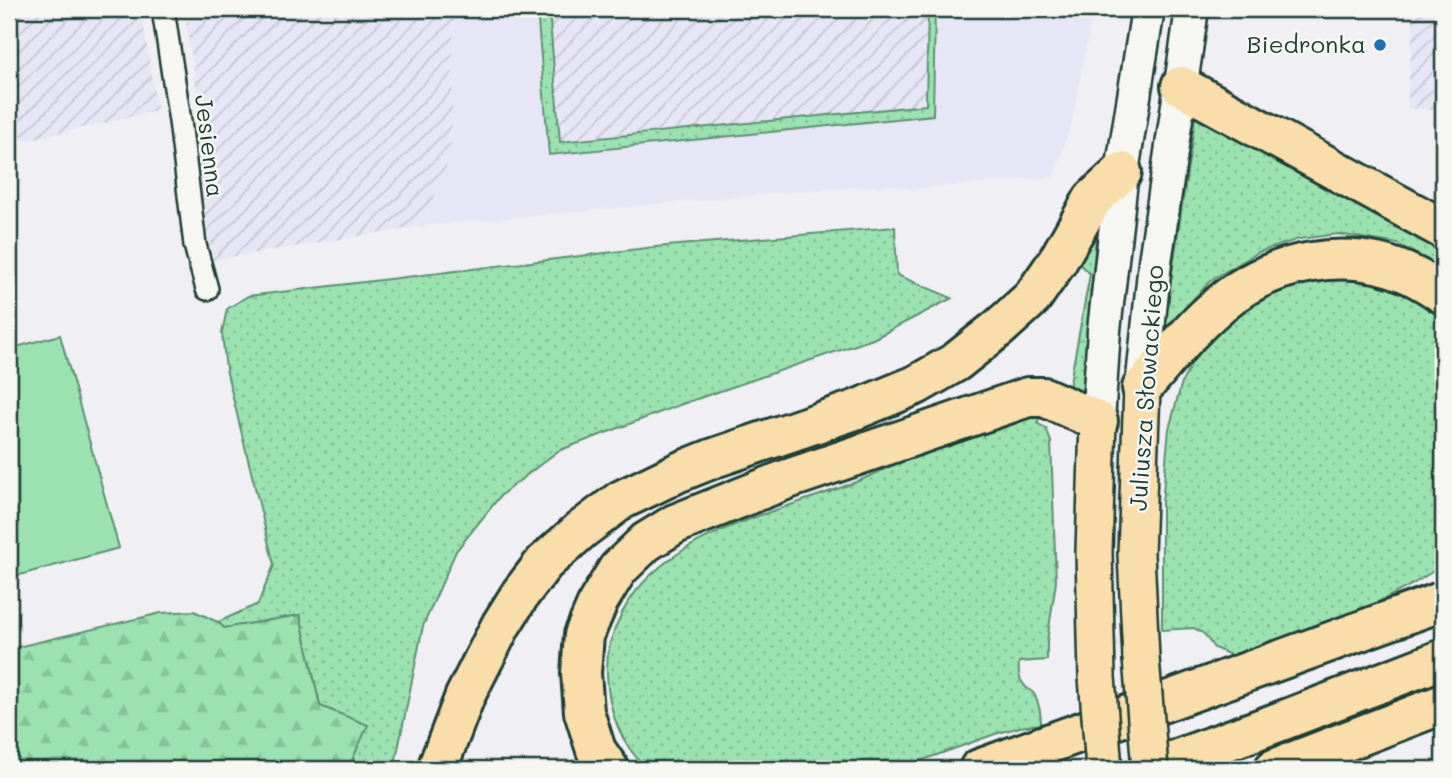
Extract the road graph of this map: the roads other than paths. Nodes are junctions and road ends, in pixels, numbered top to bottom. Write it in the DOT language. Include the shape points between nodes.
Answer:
graph roads {
  1 [pos="163,9"];
  2 [pos="1148,9"];
  3 [pos="1192,9"];
  4 [pos="1181,86"];
  5 [pos="1122,172"];
  6 [pos="1443,229"];
  7 [pos="207,289"];
  8 [pos="1443,294"];
  9 [pos="1142,388"];
  10 [pos="1098,421"];
  11 [pos="1443,601"];
  12 [pos="1443,659"];
  13 [pos="1443,704"];
  14 [pos="437,769"];
  15 [pos="609,769"];
  16 [pos="979,769"];
  17 [pos="1104,769"];
  18 [pos="1150,769"];
  19 [pos="1274,769"];
  1 -- 7 [label="street, Jesienna" via="195,245"];
  2 -- 5 [label="main road, Juliusza Słowackiego"];
  3 -- 4 [label="main road, Juliusza Słowackiego"];
  4 -- 6 [label="highway"];
  4 -- 9 [label="main road, Juliusza Słowackiego"];
  5 -- 10 [label="main road, Juliusza Słowackiego"];
  5 -- 14 [label="highway" via="1093,198 1032,298 956,362 916,385 855,410 679,472 621,500 582,530 544,564 501,625 465,696"];
  8 -- 9 [label="highway" via="1410,274 1377,263 1319,261 1286,267 1243,286 1219,304"];
  9 -- 18 [label="main road, Juliusza Słowackiego, bridge" via="1136,554"];
  10 -- 15 [label="highway" via="1044,397 1028,397 785,480 675,524 646,542 618,569 584,635 584,712 596,750"];
  10 -- 17 [label="main road, Juliusza Słowackiego, bridge" via="1094,551"];
  11 -- 16 [label="highway"];
  12 -- 18 [label="highway"];
  13 -- 19 [label="highway"];
}
